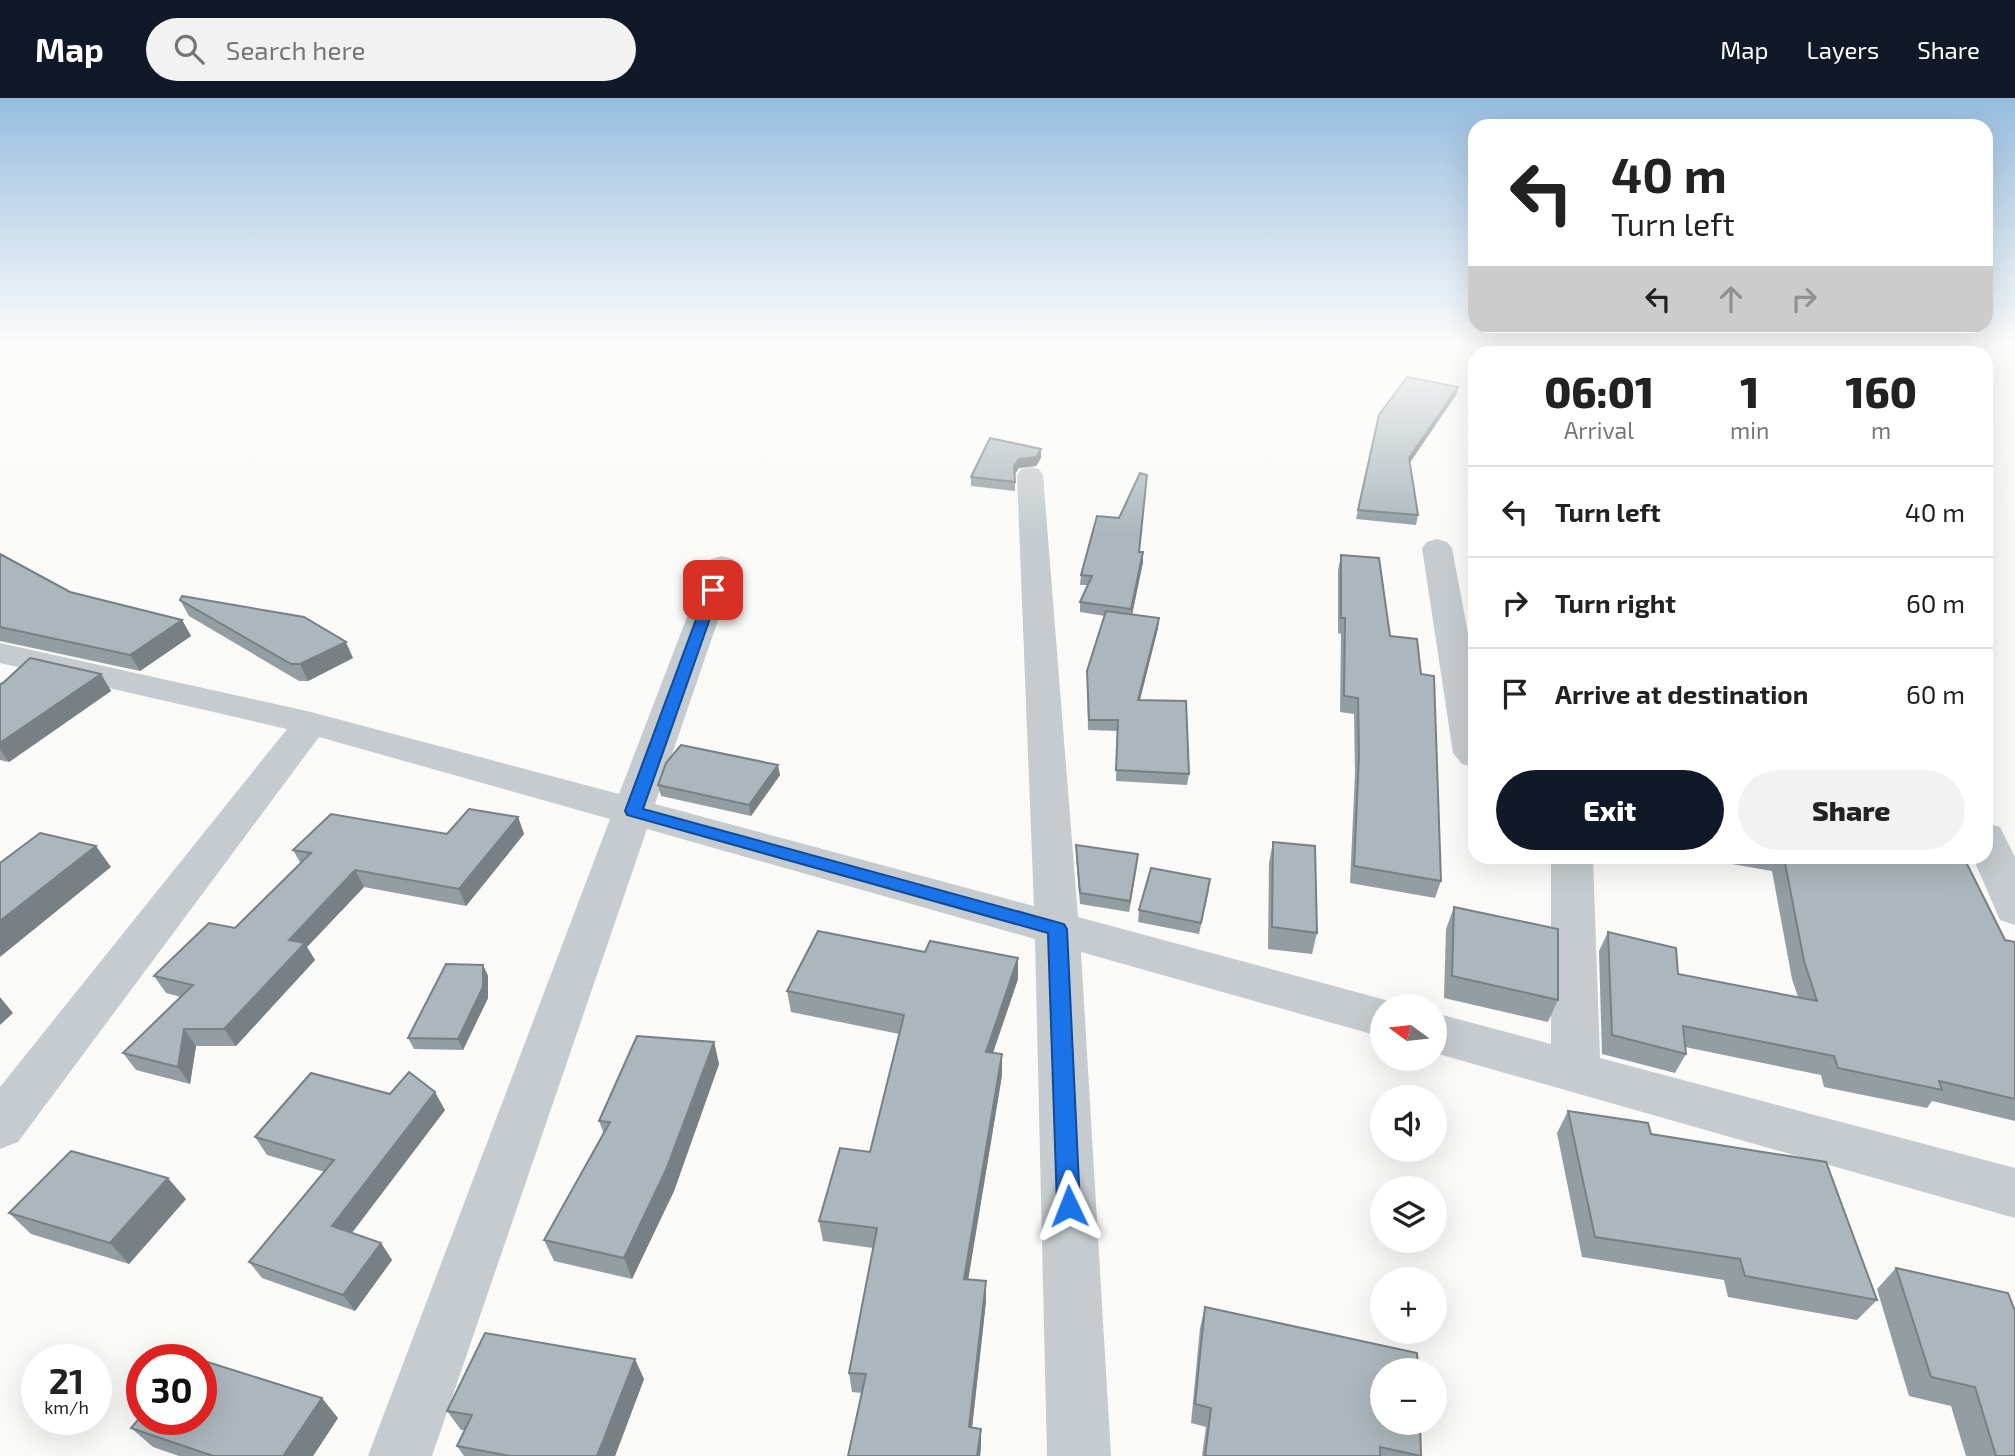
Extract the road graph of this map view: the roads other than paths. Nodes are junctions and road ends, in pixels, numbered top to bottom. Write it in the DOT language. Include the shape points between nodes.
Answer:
graph roads {
  1 [pos="1030,475"];
  2 [pos="1437,548"];
  3 [pos="722,565"];
  4 [pos="14,665"];
  5 [pos="311,723"];
  6 [pos="1468,730"];
  7 [pos="633,811"];
  8 [pos="1993,840"];
  9 [pos="2015,845"];
  10 [pos="1993,853"];
  11 [pos="1572,864"];
  12 [pos="2015,909"];
  13 [pos="1058,929"];
  14 [pos="1370,1015"];
  15 [pos="1447,1036"];
  16 [pos="1576,1072"];
  17 [pos="0,1126"];
  18 [pos="2015,1193"];
  19 [pos="400,1456"];
  20 [pos="1079,1456"];
  1 -- 13 [label="street"];
  2 -- 6 [label="street"];
  3 -- 7 [label="street"];
  4 -- 5 [label="street"];
  5 -- 7 [label="street"];
  5 -- 17 [label="street"];
  7 -- 13 [label="street"];
  7 -- 19 [label="street"];
  8 -- 9 [label="street"];
  10 -- 12 [label="street"];
  11 -- 16 [label="street"];
  13 -- 14 [label="street"];
  13 -- 20 [label="street"];
  15 -- 16 [label="street"];
  16 -- 18 [label="street"];
}
